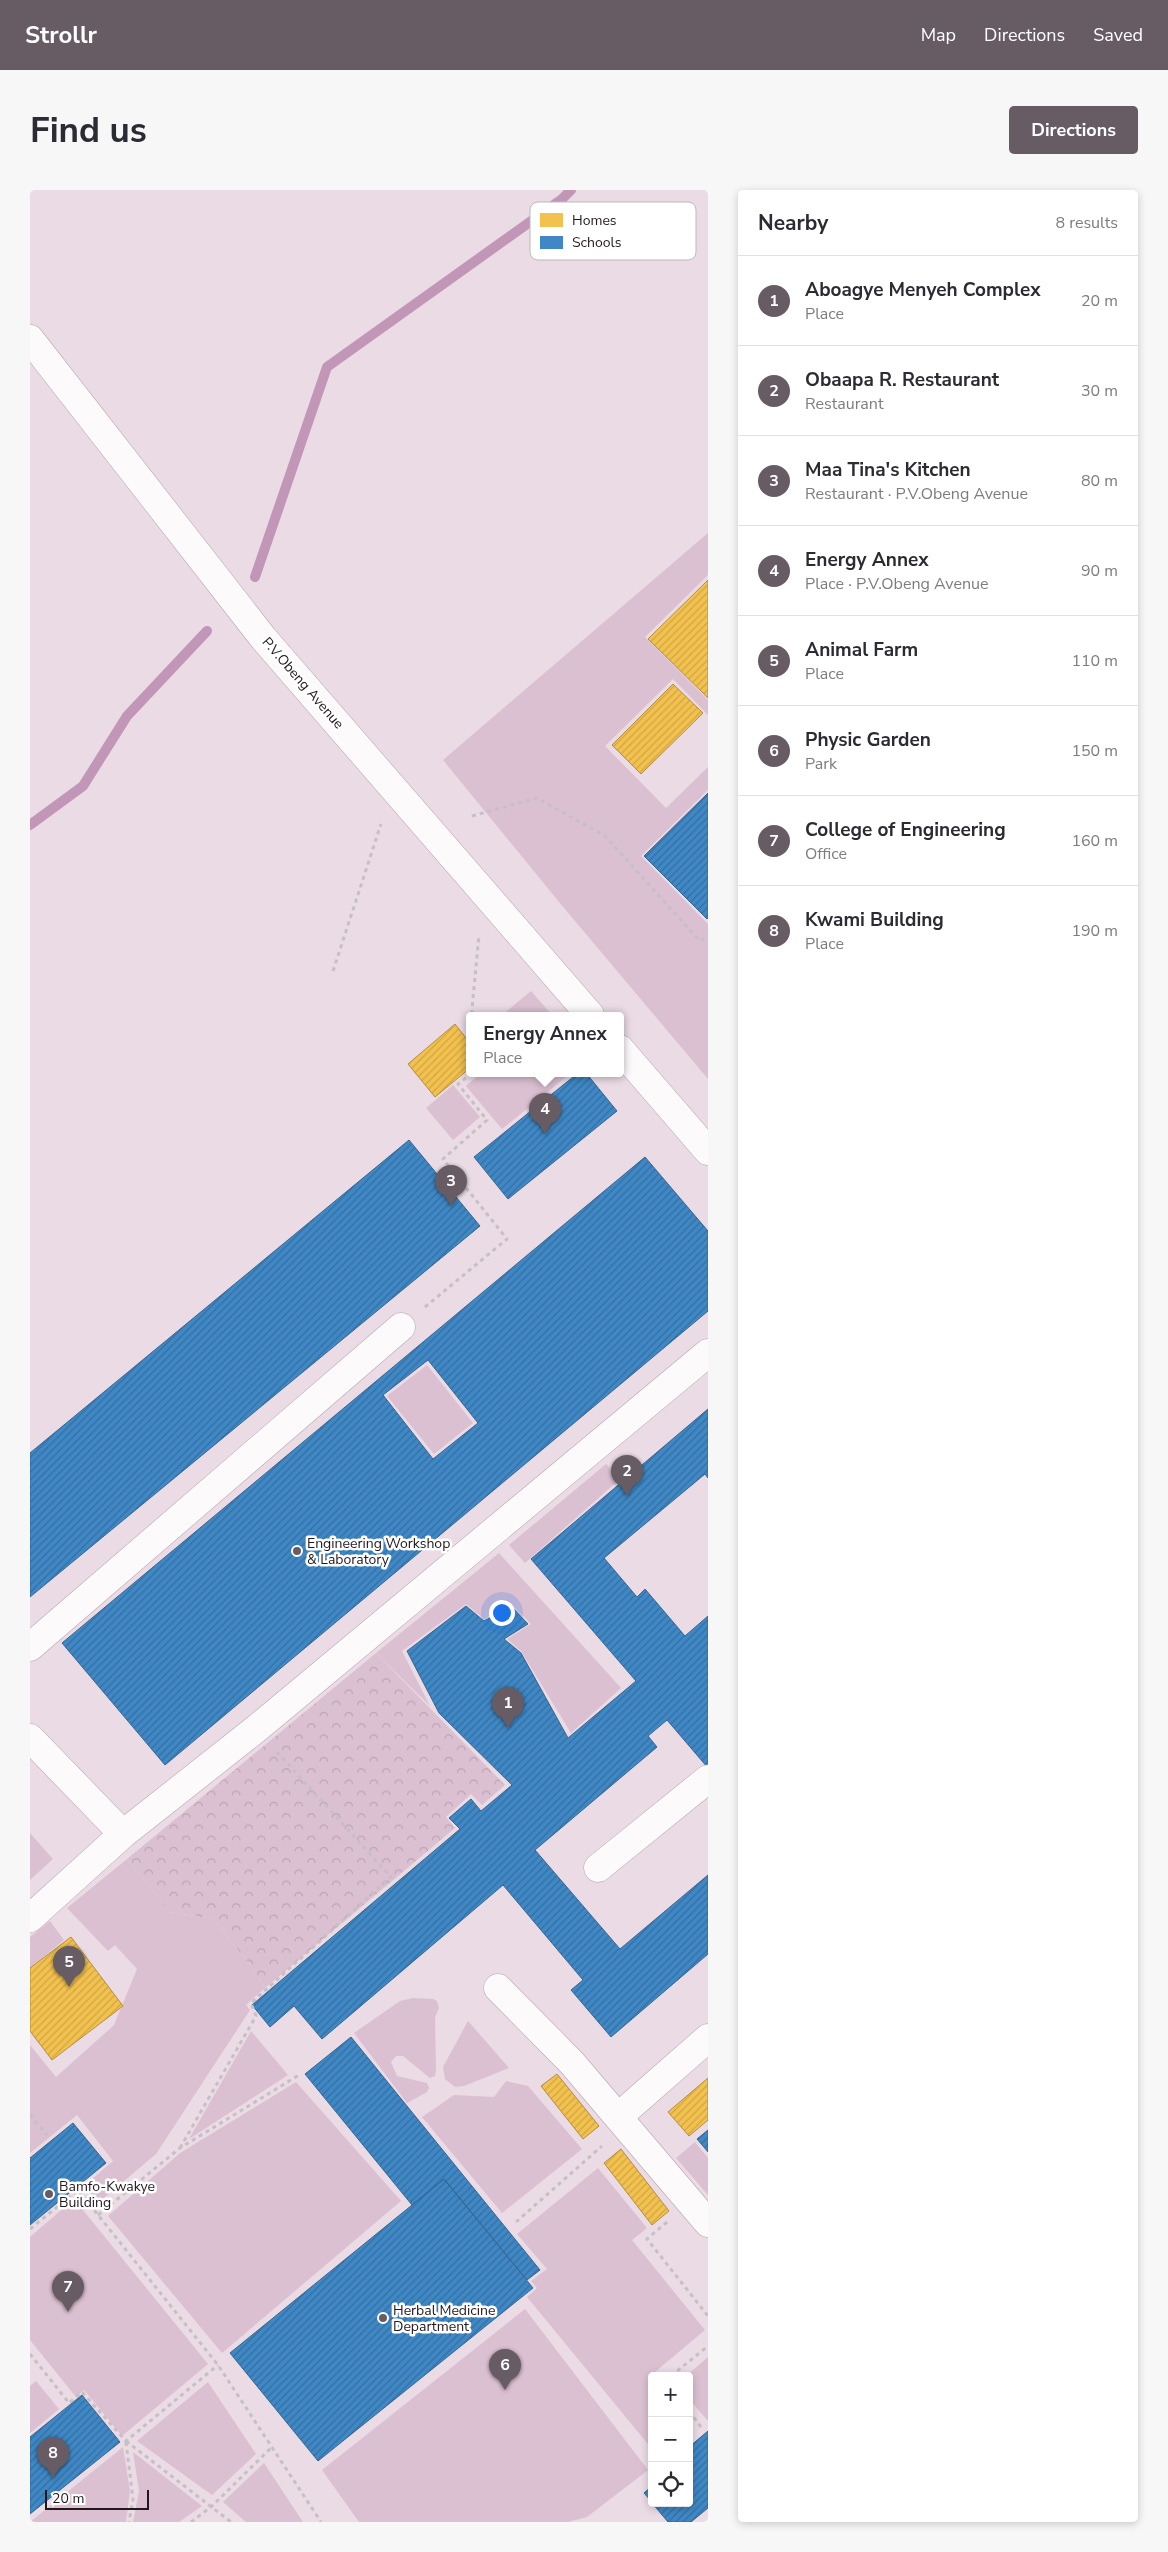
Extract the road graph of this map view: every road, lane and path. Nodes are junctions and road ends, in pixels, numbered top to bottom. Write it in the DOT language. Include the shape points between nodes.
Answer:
graph roads {
  1 [pos="30,339"];
  2 [pos="393,787"];
  3 [pos="472,816"];
  4 [pos="486,895"];
  5 [pos="708,936"];
  6 [pos="333,971"];
  7 [pos="471,1012"];
  8 [pos="587,1012"];
  9 [pos="624,1054"];
  10 [pos="467,1077"];
  11 [pos="708,1151"];
  12 [pos="401,1327"];
  13 [pos="708,1352"];
  14 [pos="30,1647"];
  15 [pos="256,1729"];
  16 [pos="30,1738"];
  17 [pos="708,1779"];
  18 [pos="123,1834"];
  19 [pos="598,1868"];
  20 [pos="30,1918"];
  21 [pos="498,1988"];
  22 [pos="708,2038"];
  23 [pos="299,2076"];
  24 [pos="30,2115"];
  25 [pos="622,2121"];
  26 [pos="47,2135"];
  27 [pos="180,2148"];
  28 [pos="700,2212"];
  29 [pos="98,2215"];
  30 [pos="516,2222"];
  31 [pos="30,2229"];
  32 [pos="708,2316"];
  33 [pos="708,2346"];
  34 [pos="30,2354"];
  35 [pos="218,2365"];
  36 [pos="676,2372"];
  37 [pos="693,2416"];
  38 [pos="701,2427"];
  39 [pos="126,2441"];
  40 [pos="272,2446"];
  41 [pos="211,2507"];
  42 [pos="129,2522"];
  43 [pos="191,2522"];
  44 [pos="231,2522"];
  45 [pos="321,2522"];
  1 -- 2 [label="street, P.V.Obeng Avenue" via="264,638"];
  2 -- 4 [label="street, P.V.Obeng Avenue"];
  2 -- 6 [label="path"];
  3 -- 5 [label="path" via="537,798 605,836 700,941"];
  4 -- 7 [label="path" via="476,954"];
  4 -- 8 [label="street, P.V.Obeng Avenue"];
  9 -- 11 [label="street"];
  10 -- 12 [label="path" via="458,1084 487,1120 443,1158 507,1239"];
  12 -- 14 [label="street"];
  13 -- 15 [label="street"];
  15 -- 18 [label="street"];
  15 -- 27 [label="path" via="391,1877 251,2003 256,2016"];
  16 -- 18 [label="street"];
  17 -- 19 [label="street"];
  18 -- 20 [label="street"];
  21 -- 25 [label="street" via="572,2063"];
  22 -- 25 [label="street"];
  23 -- 27 [label="path"];
  24 -- 26 [label="path"];
  25 -- 28 [label="street"];
  25 -- 30 [label="path"];
  27 -- 29 [label="path"];
  28 -- 32 [label="path" via="647,2239"];
  29 -- 31 [label="path" via="78,2190"];
  29 -- 35 [label="path"];
  33 -- 36 [label="path"];
  34 -- 39 [label="path" via="69,2403 82,2392"];
  35 -- 39 [label="path"];
  35 -- 40 [label="path"];
  37 -- 38 [label="path"];
  39 -- 41 [label="path"];
  39 -- 42 [label="path" via="133,2499"];
  40 -- 41 [label="path"];
  40 -- 45 [label="path"];
  41 -- 43 [label="path"];
  41 -- 44 [label="path"];
}
